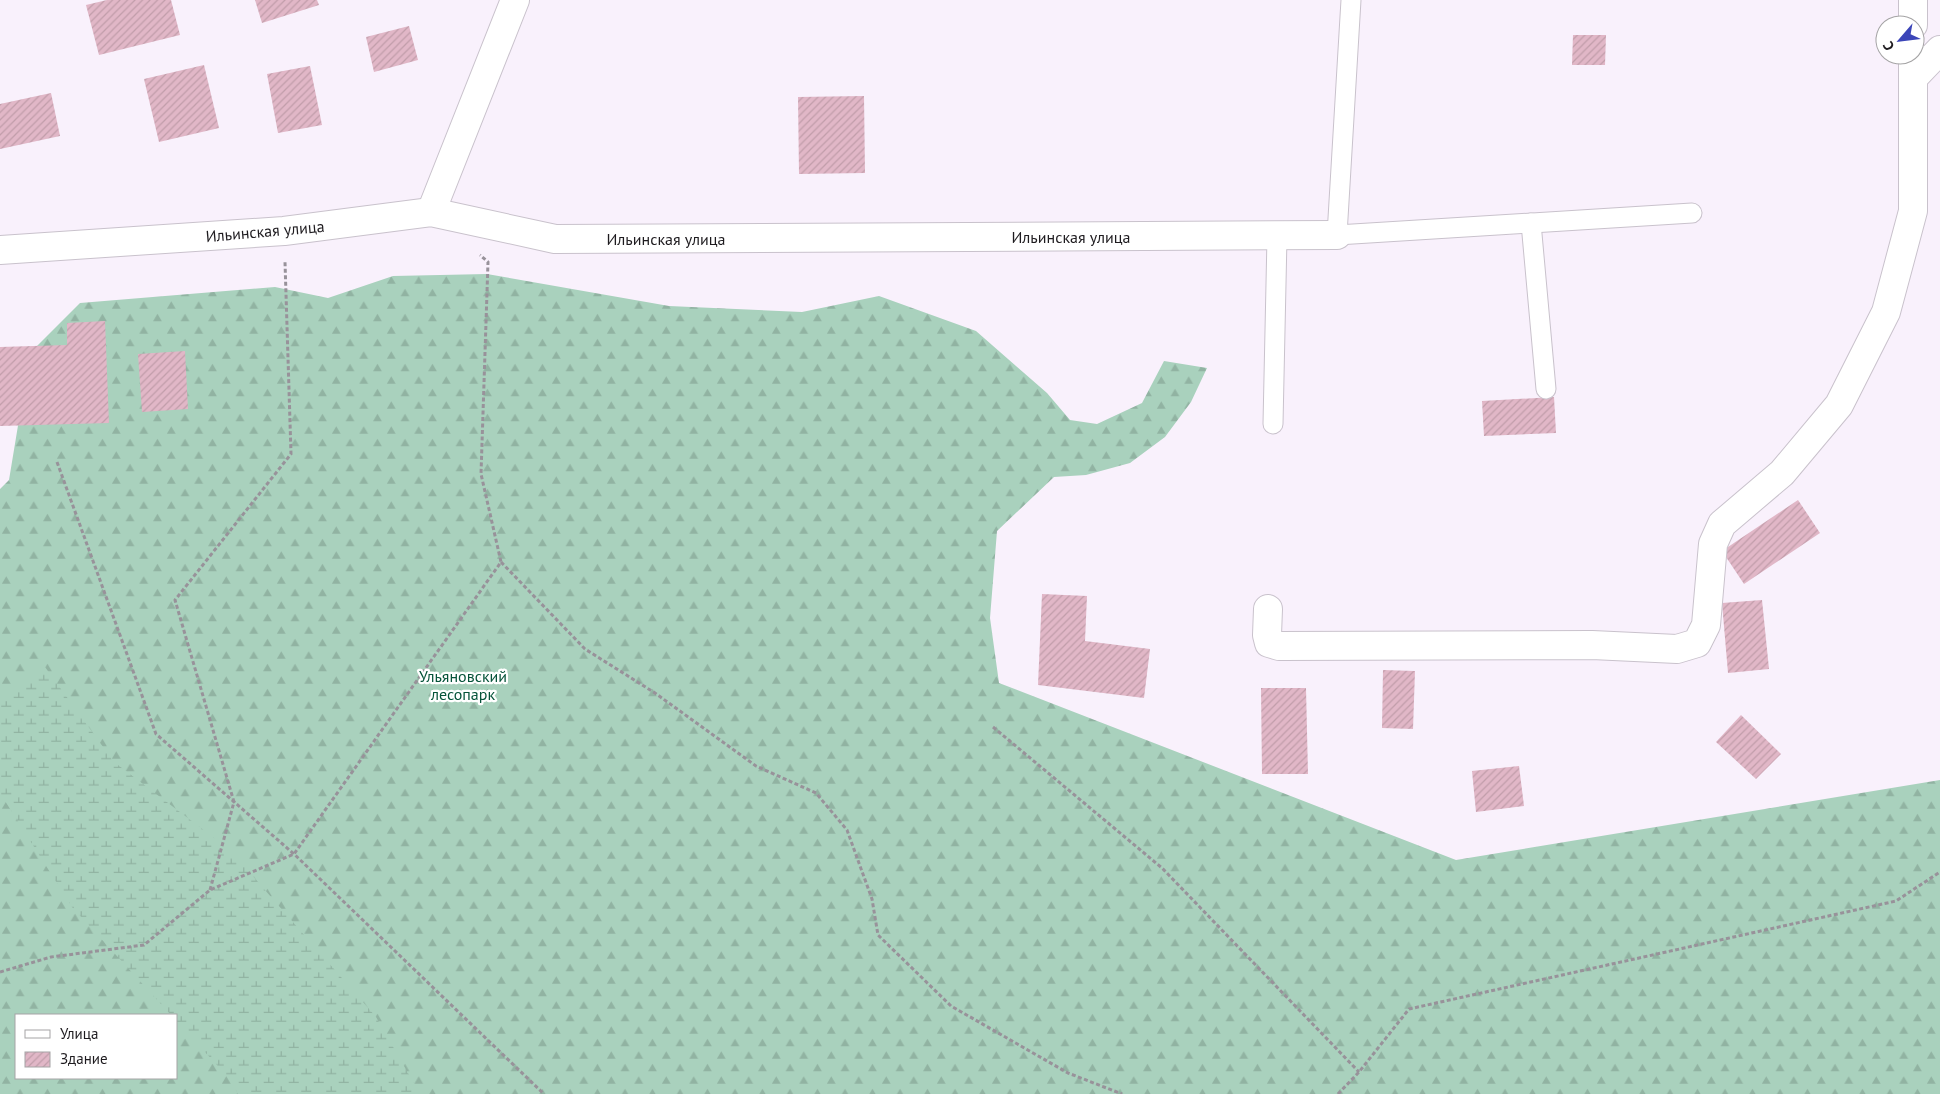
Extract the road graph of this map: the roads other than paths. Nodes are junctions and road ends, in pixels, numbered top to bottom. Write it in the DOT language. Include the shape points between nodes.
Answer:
graph roads {
  1 [pos="515,0"];
  2 [pos="1352,0"];
  3 [pos="1913,0"];
  4 [pos="1913,15"];
  5 [pos="1940,50"];
  6 [pos="1913,66"];
  7 [pos="432,212"];
  8 [pos="1692,213"];
  9 [pos="1531,223"];
  10 [pos="1337,235"];
  11 [pos="1277,236"];
  12 [pos="0,250"];
  13 [pos="1546,389"];
  14 [pos="1273,424"];
  15 [pos="1268,609"];
  1 -- 7 [label="street"];
  2 -- 10 [label="lane"];
  3 -- 4 [label="street"];
  5 -- 6 [label="street"];
  6 -- 15 [label="street" via="1913,211 1886,312 1839,405 1782,473 1722,524 1713,544 1706,625 1696,643 1677,649 1592,645 1279,646 1269,643"];
  7 -- 11 [label="street, Ильинская улица" via="555,240"];
  7 -- 12 [label="street, Ильинская улица" via="284,231"];
  8 -- 9 [label="lane"];
  9 -- 10 [label="lane"];
  9 -- 13 [label="lane"];
  10 -- 11 [label="street, Ильинская улица"];
  11 -- 14 [label="lane"];
}
